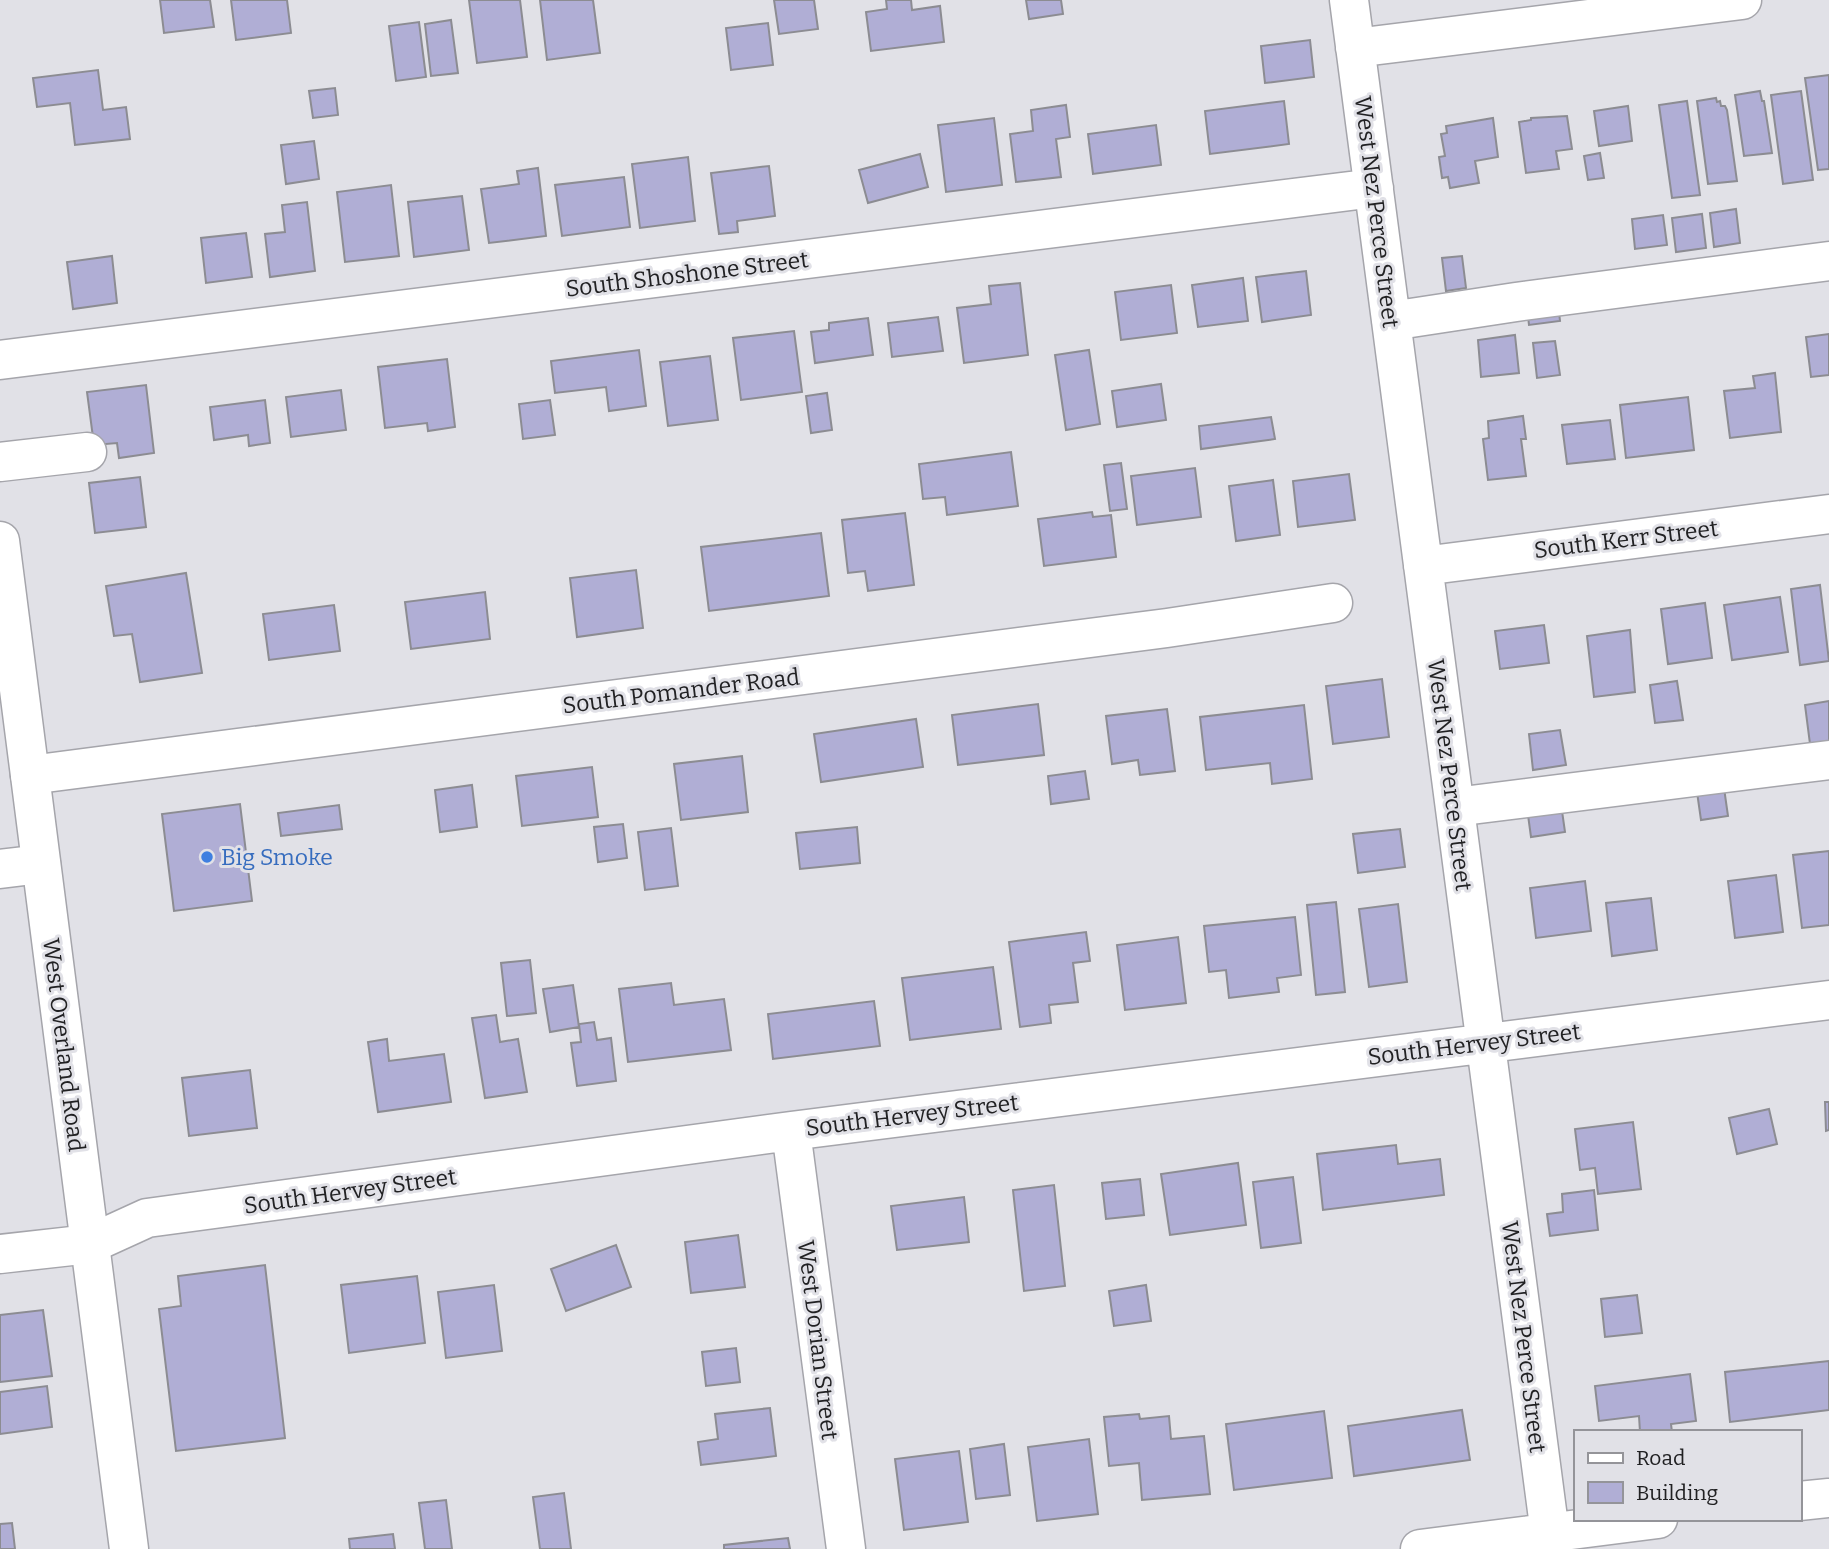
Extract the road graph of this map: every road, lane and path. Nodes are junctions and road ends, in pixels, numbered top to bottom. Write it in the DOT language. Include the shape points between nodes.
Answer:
graph roads {
  1 [pos="1349,0"];
  2 [pos="1742,0"];
  3 [pos="1356,48"];
  4 [pos="1374,188"];
  5 [pos="1829,261"];
  6 [pos="1391,321"];
  7 [pos="0,360"];
  8 [pos="87,452"];
  9 [pos="0,462"];
  10 [pos="1829,514"];
  11 [pos="0,541"];
  12 [pos="1423,566"];
  13 [pos="1333,603"];
  14 [pos="5,626"];
  15 [pos="1829,760"];
  16 [pos="30,775"];
  17 [pos="1455,807"];
  18 [pos="41,864"];
  19 [pos="0,869"];
  20 [pos="1829,999"];
  21 [pos="1485,1043"];
  22 [pos="791,1131"];
  23 [pos="90,1244"];
  24 [pos="0,1254"];
  25 [pos="1829,1498"];
  26 [pos="1801,1501"];
  27 [pos="1647,1521"];
  28 [pos="1551,1541"];
  29 [pos="129,1549"];
  30 [pos="846,1549"];
  31 [pos="1420,1549"];
  1 -- 3 [label="street, West Nez Perce Street"];
  2 -- 3 [label="street"];
  3 -- 4 [label="street, West Nez Perce Street"];
  4 -- 6 [label="street, West Nez Perce Street"];
  4 -- 7 [label="street, South Shoshone Street"];
  5 -- 6 [label="street"];
  6 -- 12 [label="street, West Nez Perce Street"];
  8 -- 9 [label="street"];
  10 -- 12 [label="street, South Kerr Street"];
  11 -- 14 [label="street, West Overland Road"];
  12 -- 17 [label="street, West Nez Perce Street"];
  13 -- 16 [label="street, South Pomander Road"];
  14 -- 16 [label="street, West Overland Road"];
  15 -- 17 [label="street"];
  16 -- 18 [label="street, West Overland Road"];
  17 -- 21 [label="street, West Nez Perce Street"];
  18 -- 19 [label="street"];
  18 -- 23 [label="street, West Overland Road"];
  20 -- 21 [label="street, South Hervey Street"];
  21 -- 22 [label="street, South Hervey Street"];
  21 -- 28 [label="street, West Nez Perce Street"];
  22 -- 23 [label="street, South Hervey Street" via="147,1218"];
  22 -- 30 [label="street, West Dorian Street"];
  23 -- 24 [label="street, South Hervey Street"];
  23 -- 29 [label="street, West Overland Road"];
  25 -- 26 [label="street"];
  27 -- 28 [label="street"];
  28 -- 31 [label="street"];
}
